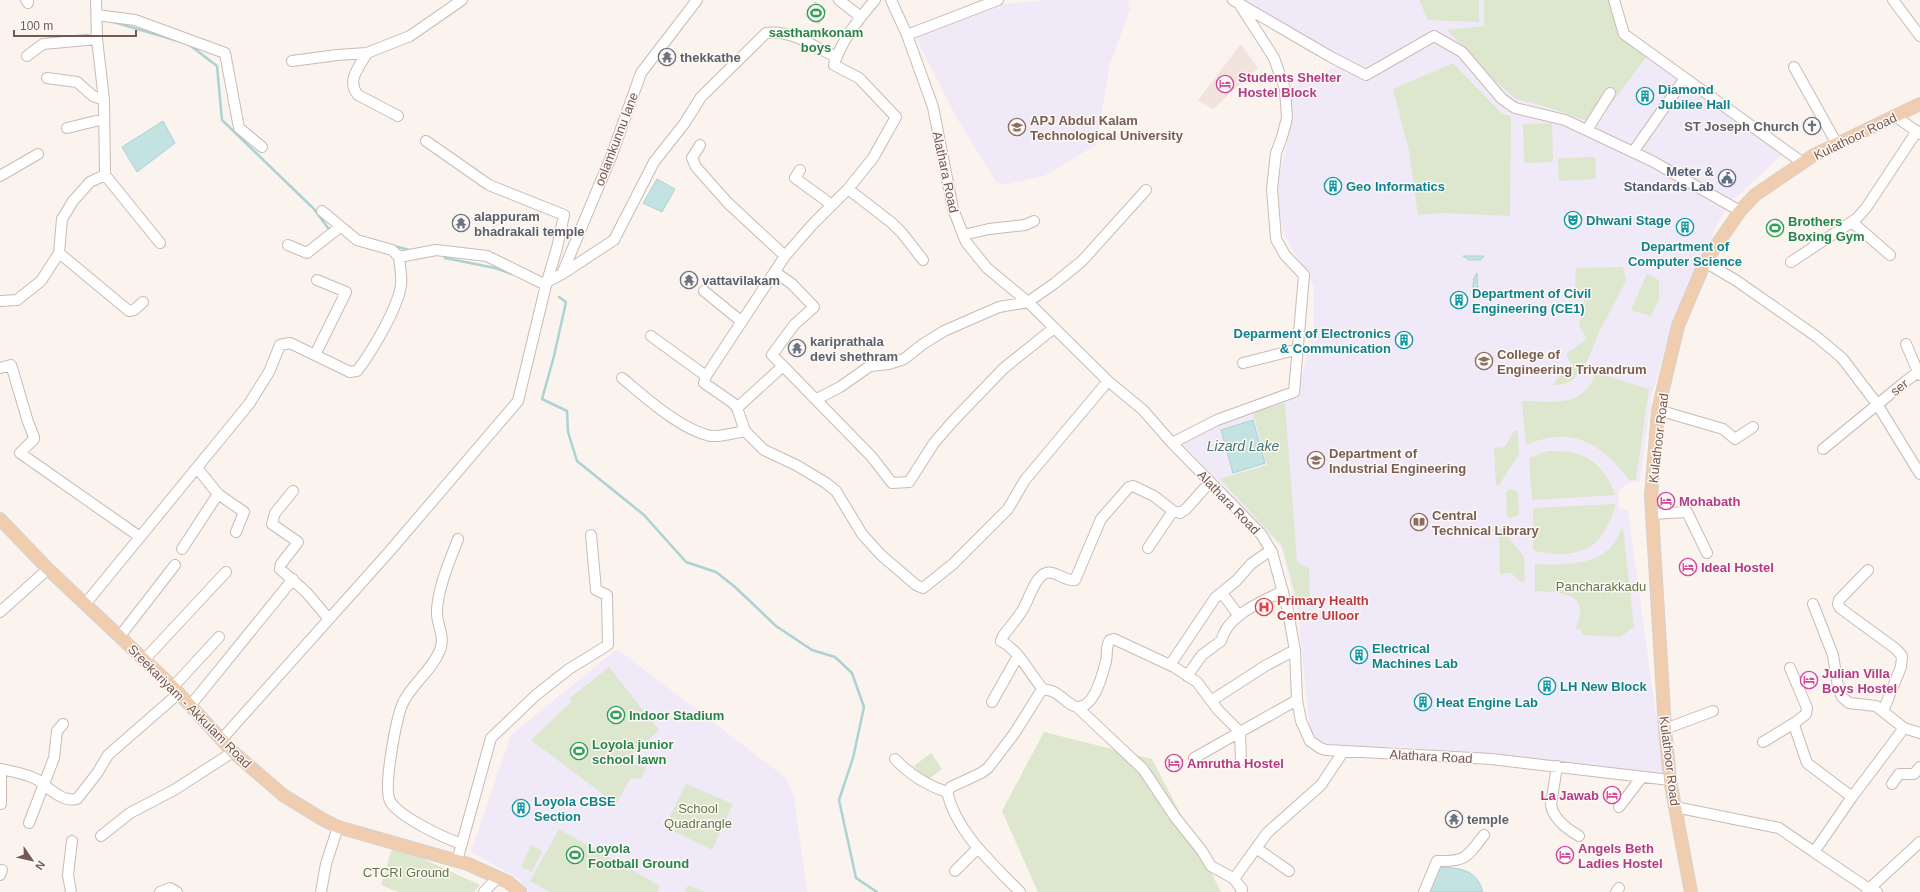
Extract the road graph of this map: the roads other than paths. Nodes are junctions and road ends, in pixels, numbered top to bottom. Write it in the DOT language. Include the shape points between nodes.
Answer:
graph roads {
  1 [pos="96,0"];
  2 [pos="462,0"];
  3 [pos="697,0"];
  4 [pos="839,0"];
  5 [pos="875,0"];
  6 [pos="892,0"];
  7 [pos="998,0"];
  8 [pos="1614,0"];
  9 [pos="1893,0"];
  10 [pos="1236,2"];
  11 [pos="97,15"];
  12 [pos="861,17"];
  13 [pos="907,35"];
  14 [pos="1920,36"];
  15 [pos="97,39"];
  16 [pos="367,53"];
  17 [pos="27,56"];
  18 [pos="836,57"];
  19 [pos="292,61"];
  20 [pos="1794,67"];
  21 [pos="47,78"];
  22 [pos="1685,78"];
  23 [pos="1610,93"];
  24 [pos="104,100"];
  25 [pos="1920,104"];
  26 [pos="398,116"];
  27 [pos="1895,116"];
  28 [pos="104,119"];
  29 [pos="67,128"];
  30 [pos="1587,130"];
  31 [pos="1918,132"];
  32 [pos="426,141"];
  33 [pos="1837,144"];
  34 [pos="700,145"];
  35 [pos="262,147"];
  36 [pos="1633,152"];
  37 [pos="38,154"];
  38 [pos="1803,164"];
  39 [pos="800,170"];
  40 [pos="105,174"];
  41 [pos="0,176"];
  42 [pos="848,189"];
  43 [pos="1146,190"];
  44 [pos="832,205"];
  45 [pos="322,211"];
  46 [pos="1740,211"];
  47 [pos="1034,221"];
  48 [pos="1852,222"];
  49 [pos="340,227"];
  50 [pos="963,235"];
  51 [pos="160,243"];
  52 [pos="288,245"];
  53 [pos="59,254"];
  54 [pos="1890,255"];
  55 [pos="785,256"];
  56 [pos="399,258"];
  57 [pos="923,260"];
  58 [pos="1705,262"];
  59 [pos="1791,262"];
  60 [pos="775,272"];
  61 [pos="562,274"];
  62 [pos="317,280"];
  63 [pos="546,283"];
  64 [pos="704,291"];
  65 [pos="0,301"];
  66 [pos="143,302"];
  67 [pos="1028,302"];
  68 [pos="742,322"];
  69 [pos="1054,328"];
  70 [pos="651,336"];
  71 [pos="1906,344"];
  72 [pos="1299,349"];
  73 [pos="315,355"];
  74 [pos="1243,363"];
  75 [pos="783,366"];
  76 [pos="0,368"];
  77 [pos="1919,374"];
  78 [pos="706,376"];
  79 [pos="622,378"];
  80 [pos="1108,380"];
  81 [pos="817,399"];
  82 [pos="1877,404"];
  83 [pos="738,408"];
  84 [pos="1658,410"];
  85 [pos="1753,427"];
  86 [pos="745,431"];
  87 [pos="1172,443"];
  88 [pos="1823,449"];
  89 [pos="197,468"];
  90 [pos="1920,474"];
  91 [pos="1210,482"];
  92 [pos="294,491"];
  93 [pos="218,494"];
  94 [pos="1173,511"];
  95 [pos="1651,514"];
  96 [pos="0,519"];
  97 [pos="236,532"];
  98 [pos="591,535"];
  99 [pos="140,537"];
  100 [pos="458,539"];
  101 [pos="1148,548"];
  102 [pos="182,549"];
  103 [pos="1271,550"];
  104 [pos="1706,553"];
  105 [pos="175,566"];
  106 [pos="48,569"];
  107 [pos="1868,570"];
  108 [pos="226,572"];
  109 [pos="293,579"];
  110 [pos="1283,592"];
  111 [pos="1222,593"];
  112 [pos="86,603"];
  113 [pos="1813,604"];
  114 [pos="0,612"];
  115 [pos="1239,616"];
  116 [pos="329,619"];
  117 [pos="120,636"];
  118 [pos="220,637"];
  119 [pos="1295,650"];
  120 [pos="1018,656"];
  121 [pos="144,660"];
  122 [pos="1170,665"];
  123 [pos="1790,668"];
  124 [pos="1187,676"];
  125 [pos="176,690"];
  126 [pos="1044,690"];
  127 [pos="1297,700"];
  128 [pos="1211,701"];
  129 [pos="992,702"];
  130 [pos="190,706"];
  131 [pos="1078,707"];
  132 [pos="1713,711"];
  133 [pos="1883,711"];
  134 [pos="1796,722"];
  135 [pos="63,724"];
  136 [pos="1904,728"];
  137 [pos="1664,729"];
  138 [pos="1240,732"];
  139 [pos="1920,733"];
  140 [pos="222,740"];
  141 [pos="1763,742"];
  142 [pos="233,752"];
  143 [pos="1343,752"];
  144 [pos="1194,758"];
  145 [pos="895,759"];
  146 [pos="1240,760"];
  147 [pos="1556,766"];
  148 [pos="1920,767"];
  149 [pos="0,769"];
  150 [pos="1642,777"];
  151 [pos="1670,780"];
  152 [pos="1892,784"];
  153 [pos="42,785"];
  154 [pos="947,792"];
  155 [pos="1852,797"];
  156 [pos="1,804"];
  157 [pos="1619,807"];
  158 [pos="1675,807"];
  159 [pos="29,822"];
  160 [pos="338,827"];
  161 [pos="1484,835"];
  162 [pos="101,836"];
  163 [pos="1579,836"];
  164 [pos="72,840"];
  165 [pos="1920,842"];
  166 [pos="462,844"];
  167 [pos="978,848"];
  168 [pos="1256,848"];
  169 [pos="1814,852"];
  170 [pos="457,861"];
  171 [pos="955,871"];
  172 [pos="1289,871"];
  173 [pos="498,878"];
  174 [pos="1233,878"];
  175 [pos="1871,891"];
  176 [pos="71,892"];
  177 [pos="160,892"];
  178 [pos="177,892"];
  179 [pos="321,892"];
  180 [pos="484,892"];
  181 [pos="520,892"];
  182 [pos="1020,892"];
  183 [pos="1241,892"];
  184 [pos="1424,892"];
  185 [pos="1691,892"];
  1 -- 11 [label="street"];
  2 -- 16 [label="street" via="410,36"];
  3 -- 61 [label="street, oolamkunnu lane" via="641,73 611,157"];
  4 -- 12 [label="street"];
  5 -- 12 [label="street"];
  6 -- 13 [label="street, Alathara Road"];
  7 -- 13 [label="street"];
  8 -- 22 [label="street" via="1624,34"];
  9 -- 14 [label="street"];
  10 -- 30 [label="street" via="1366,75 1434,36 1462,52 1502,99 1515,108 1556,116"];
  10 -- 72 [label="street" via="1274,58 1285,89 1287,118 1276,153 1272,188 1276,239 1285,255 1304,275"];
  11 -- 15 [label="street"];
  11 -- 35 [label="street" via="135,20 225,53 239,128"];
  12 -- 18 [label="street"];
  13 -- 50 [label="street, Alathara Road" via="933,108 953,209"];
  15 -- 17 [label="street" via="43,44"];
  15 -- 24 [label="street"];
  16 -- 19 [label="street" via="337,54"];
  16 -- 26 [label="street" via="353,78 353,89 358,95"];
  18 -- 42 [label="street" via="834,65 859,78 896,117 873,158"];
  18 -- 61 [label="street" via="786,34 766,33 701,98 654,162 614,240"];
  20 -- 33 [label="street"];
  21 -- 24 [label="street" via="76,82 93,96"];
  22 -- 36 [label="street"];
  22 -- 38 [label="street"];
  23 -- 30 [label="street"];
  24 -- 28 [label="street"];
  25 -- 27 [label="main road, Kulathoor Road"];
  27 -- 31 [label="street"];
  27 -- 33 [label="main road, Kulathoor Road"];
  28 -- 29 [label="street"];
  28 -- 40 [label="street"];
  30 -- 36 [label="street"];
  31 -- 48 [label="street" via="1866,208"];
  32 -- 63 [label="street" via="489,185 564,215"];
  33 -- 38 [label="main road, Kulathoor Road" via="1814,155"];
  34 -- 55 [label="street" via="692,158 696,167 728,203"];
  36 -- 46 [label="street"];
  37 -- 41 [label="street"];
  38 -- 46 [label="main road, Kulathoor Road" via="1755,195"];
  39 -- 44 [label="street" via="795,178"];
  40 -- 51 [label="street"];
  40 -- 53 [label="street" via="90,182 62,218"];
  42 -- 44 [label="street"];
  42 -- 57 [label="street" via="892,223"];
  43 -- 67 [label="street" via="1082,261"];
  44 -- 55 [label="street"];
  45 -- 49 [label="street"];
  46 -- 58 [label="main road, Kulathoor Road"];
  47 -- 50 [label="street" via="1026,225"];
  48 -- 54 [label="street"];
  48 -- 59 [label="street"];
  49 -- 52 [label="street" via="307,253"];
  49 -- 56 [label="street" via="357,240 392,250"];
  50 -- 67 [label="street, Alathara Road" via="987,268"];
  53 -- 65 [label="street" via="42,281 17,300"];
  53 -- 66 [label="street" via="129,311"];
  55 -- 60 [label="street"];
  56 -- 63 [label="street" via="436,250 487,256"];
  56 -- 73 [label="street" via="399,295 389,320 358,370 350,372"];
  58 -- 82 [label="street" via="1737,280 1842,358"];
  58 -- 84 [label="main road, Kulathoor Road" via="1678,326"];
  60 -- 68 [label="street"];
  60 -- 75 [label="street" via="792,284 814,307 794,325 772,355"];
  61 -- 63 [label="street"];
  62 -- 73 [label="street" via="346,292"];
  63 -- 116 [label="street" via="518,401"];
  64 -- 68 [label="street"];
  67 -- 69 [label="street, Alathara Road"];
  67 -- 81 [label="street" via="999,307 944,331 904,359 870,366 840,388"];
  68 -- 78 [label="street"];
  69 -- 80 [label="street, Alathara Road"];
  69 -- 81 [label="street" via="1004,368 953,421 934,443 909,482 892,483 871,456"];
  70 -- 78 [label="street"];
  71 -- 77 [label="street"];
  72 -- 74 [label="street"];
  72 -- 87 [label="street" via="1294,392 1217,420"];
  73 -- 89 [label="street" via="290,343 280,345 269,372 249,404"];
  75 -- 81 [label="street"];
  75 -- 83 [label="street"];
  76 -- 99 [label="street" via="11,365 34,437 20,453"];
  77 -- 82 [label="street, ser"];
  78 -- 83 [label="street" via="704,383"];
  79 -- 86 [label="street" via="670,417 711,436"];
  80 -- 86 [label="street" via="1025,480 1008,509 953,564 923,588 881,555 862,534 842,498 826,483 764,450"];
  80 -- 87 [label="street, Alathara Road" via="1143,410"];
  82 -- 88 [label="street, ser"];
  82 -- 90 [label="street"];
  83 -- 86 [label="street"];
  84 -- 85 [label="street" via="1723,429 1735,439"];
  84 -- 95 [label="main road, Kulathoor Road"];
  87 -- 91 [label="street, Alathara Road"];
  89 -- 93 [label="street"];
  89 -- 99 [label="street"];
  91 -- 94 [label="street" via="1186,509 1180,513"];
  91 -- 103 [label="street, Alathara Road" via="1261,534"];
  92 -- 109 [label="street" via="275,513 272,524 298,542 280,567 282,572"];
  93 -- 97 [label="street" via="244,512"];
  93 -- 102 [label="street"];
  94 -- 101 [label="street"];
  94 -- 120 [label="street" via="1154,496 1133,486 1126,489 1101,518 1075,580 1070,581 1050,572 1039,577 1021,612 1001,641"];
  95 -- 104 [label="street" via="1687,512"];
  95 -- 137 [label="main road, Kulathoor Road" via="1660,624"];
  96 -- 106 [label="main road, Sreekariyam - Akkulam Road"];
  98 -- 166 [label="street" via="596,590 607,595 608,645 569,669 536,694 491,738"];
  99 -- 112 [label="street"];
  100 -- 166 [label="street" via="439,598 437,615 441,633 440,649 430,669 402,705 392,748 388,792 390,801 403,813 444,838"];
  103 -- 110 [label="street, Alathara Road"];
  103 -- 111 [label="street" via="1251,564"];
  105 -- 117 [label="street"];
  106 -- 112 [label="main road, Sreekariyam - Akkulam Road"];
  106 -- 114 [label="street"];
  107 -- 133 [label="street" via="1838,604 1902,656 1901,667"];
  108 -- 121 [label="street"];
  109 -- 116 [label="street"];
  109 -- 130 [label="street"];
  110 -- 115 [label="street" via="1245,610"];
  110 -- 119 [label="street, Alathara Road"];
  111 -- 115 [label="street"];
  111 -- 122 [label="street"];
  112 -- 117 [label="main road, Sreekariyam - Akkulam Road"];
  113 -- 133 [label="street" via="1833,655 1842,698 1850,703 1873,705"];
  115 -- 124 [label="street" via="1223,631 1221,641 1202,655"];
  116 -- 140 [label="street"];
  117 -- 121 [label="main road, Sreekariyam - Akkulam Road"];
  118 -- 125 [label="street"];
  119 -- 127 [label="street, Alathara Road"];
  119 -- 128 [label="street"];
  120 -- 126 [label="street"];
  120 -- 129 [label="street"];
  121 -- 125 [label="main road, Sreekariyam - Akkulam Road"];
  122 -- 124 [label="street"];
  122 -- 131 [label="street" via="1111,639 1106,648 1106,659 1092,700"];
  123 -- 134 [label="street" via="1808,711"];
  124 -- 128 [label="street" via="1197,682"];
  125 -- 130 [label="main road, Sreekariyam - Akkulam Road"];
  125 -- 153 [label="street" via="108,755 79,798 66,798"];
  126 -- 131 [label="street" via="1056,693"];
  126 -- 154 [label="street" via="1037,694 1014,734 988,768 951,787"];
  127 -- 138 [label="street"];
  127 -- 143 [label="street, Alathara Road" via="1301,721 1310,740 1320,748"];
  128 -- 138 [label="street"];
  130 -- 140 [label="main road, Sreekariyam - Akkulam Road"];
  131 -- 174 [label="street" via="1143,768 1211,866"];
  132 -- 137 [label="street"];
  133 -- 136 [label="street"];
  134 -- 141 [label="street"];
  134 -- 155 [label="street" via="1794,725 1807,763"];
  135 -- 153 [label="street" via="57,730 54,758"];
  136 -- 139 [label="street"];
  136 -- 155 [label="street"];
  137 -- 151 [label="main road, Kulathoor Road"];
  138 -- 144 [label="street"];
  138 -- 146 [label="street"];
  140 -- 142 [label="main road, Sreekariyam - Akkulam Road"];
  142 -- 160 [label="main road, Sreekariyam - Akkulam Road" via="283,795"];
  142 -- 162 [label="street" via="174,790 130,813"];
  143 -- 147 [label="street, Alathara Road" via="1404,753"];
  143 -- 168 [label="street" via="1321,785 1267,833"];
  145 -- 154 [label="street" via="907,772 932,787"];
  147 -- 150 [label="street, Alathara Road"];
  147 -- 163 [label="street" via="1552,811"];
  148 -- 152 [label="street" via="1914,774 1899,774"];
  149 -- 153 [label="street" via="37,780"];
  149 -- 156 [label="street"];
  150 -- 151 [label="street, Alathara Road"];
  150 -- 157 [label="street"];
  151 -- 158 [label="main road, Kulathoor Road"];
  153 -- 159 [label="street"];
  154 -- 167 [label="street" via="950,806 969,839"];
  155 -- 169 [label="street"];
  158 -- 169 [label="street" via="1779,828"];
  158 -- 185 [label="main road, Kulathoor Road"];
  160 -- 170 [label="main road, Sreekariyam - Akkulam Road"];
  160 -- 179 [label="street" via="326,864"];
  161 -- 184 [label="street" via="1468,857 1453,862 1437,861"];
  164 -- 176 [label="street" via="68,875"];
  165 -- 175 [label="street"];
  166 -- 170 [label="street"];
  167 -- 171 [label="street"];
  167 -- 182 [label="street"];
  168 -- 172 [label="street"];
  168 -- 174 [label="street"];
  169 -- 175 [label="street"];
  170 -- 173 [label="main road, Sreekariyam - Akkulam Road"];
  173 -- 180 [label="street"];
  173 -- 181 [label="main road, Sreekariyam - Akkulam Road"];
  174 -- 183 [label="street" via="1242,889"];
  177 -- 178 [label="street" via="170,888"];
}
